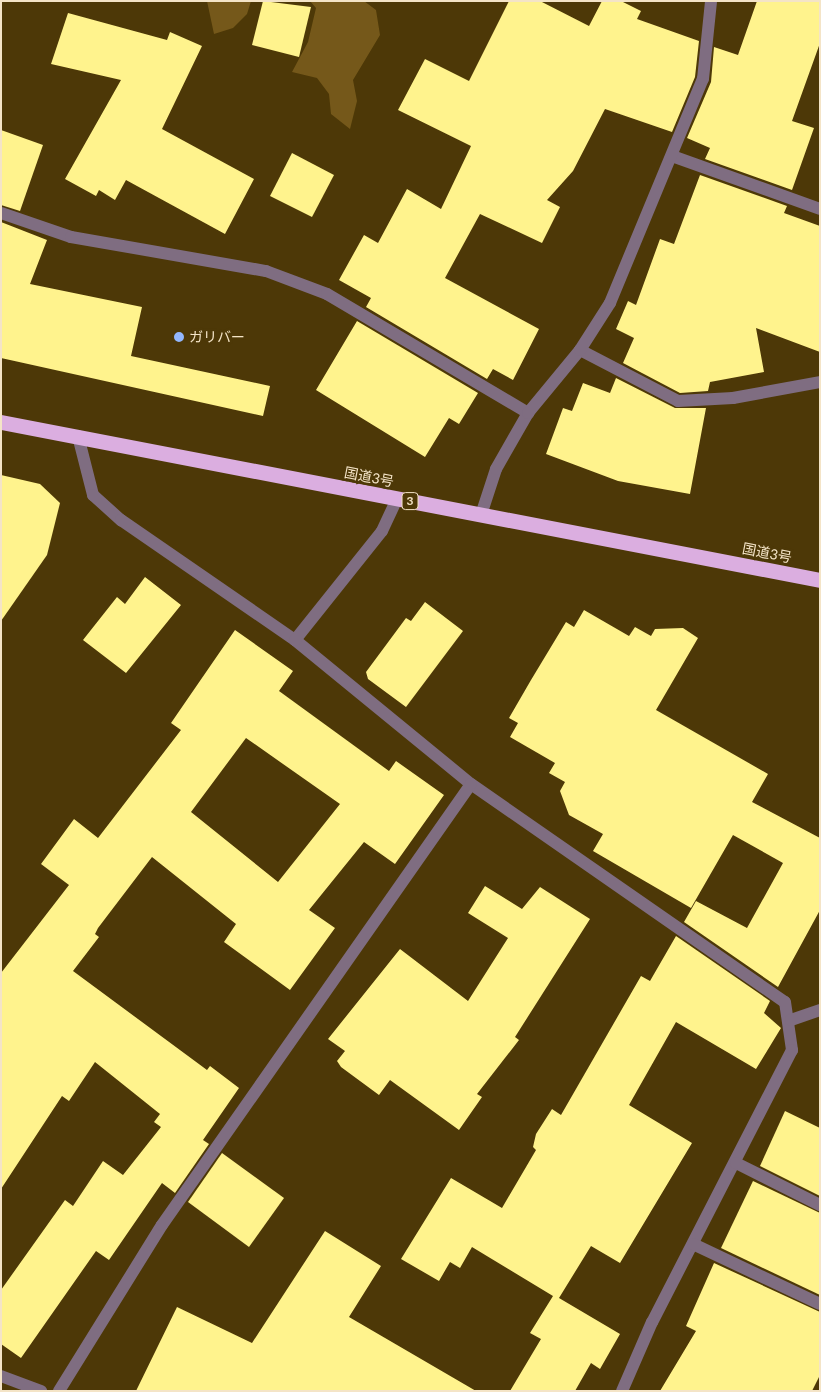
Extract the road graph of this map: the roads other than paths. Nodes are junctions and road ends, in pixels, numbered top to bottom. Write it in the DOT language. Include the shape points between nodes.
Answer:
graph roads {
  1 [pos="711,1"];
  2 [pos="672,156"];
  3 [pos="820,210"];
  4 [pos="1,213"];
  5 [pos="580,350"];
  6 [pos="820,382"];
  7 [pos="528,413"];
  8 [pos="1,422"];
  9 [pos="78,436"];
  10 [pos="397,499"];
  11 [pos="482,515"];
  12 [pos="820,580"];
  13 [pos="295,640"];
  14 [pos="471,784"];
  15 [pos="820,1010"];
  16 [pos="791,1020"];
  17 [pos="736,1163"];
  18 [pos="820,1205"];
  19 [pos="693,1244"];
  20 [pos="820,1304"];
  21 [pos="1,1376"];
  22 [pos="41,1391"];
  23 [pos="60,1391"];
  24 [pos="622,1391"];
  1 -- 2 [label="street" via="703,79"];
  2 -- 3 [label="street"];
  2 -- 5 [label="street" via="610,303"];
  4 -- 7 [label="street" via="71,237 266,271 309,287"];
  5 -- 6 [label="street" via="678,401 733,398"];
  5 -- 7 [label="street"];
  7 -- 11 [label="street" via="496,469"];
  8 -- 9 [label="highway, 国道3号 / 3"];
  9 -- 10 [label="highway, 国道3号 / 3"];
  9 -- 13 [label="street" via="93,495 121,520"];
  10 -- 11 [label="highway, 国道3号 / 3"];
  10 -- 13 [label="street" via="382,531"];
  11 -- 12 [label="highway, 国道3号 / 3"];
  13 -- 14 [label="street"];
  14 -- 16 [label="street" via="785,1002"];
  14 -- 23 [label="street" via="162,1225"];
  15 -- 16 [label="street"];
  16 -- 17 [label="street" via="792,1050"];
  17 -- 18 [label="street"];
  17 -- 19 [label="street"];
  19 -- 20 [label="street"];
  19 -- 24 [label="street"];
  21 -- 22 [label="street"];
}
